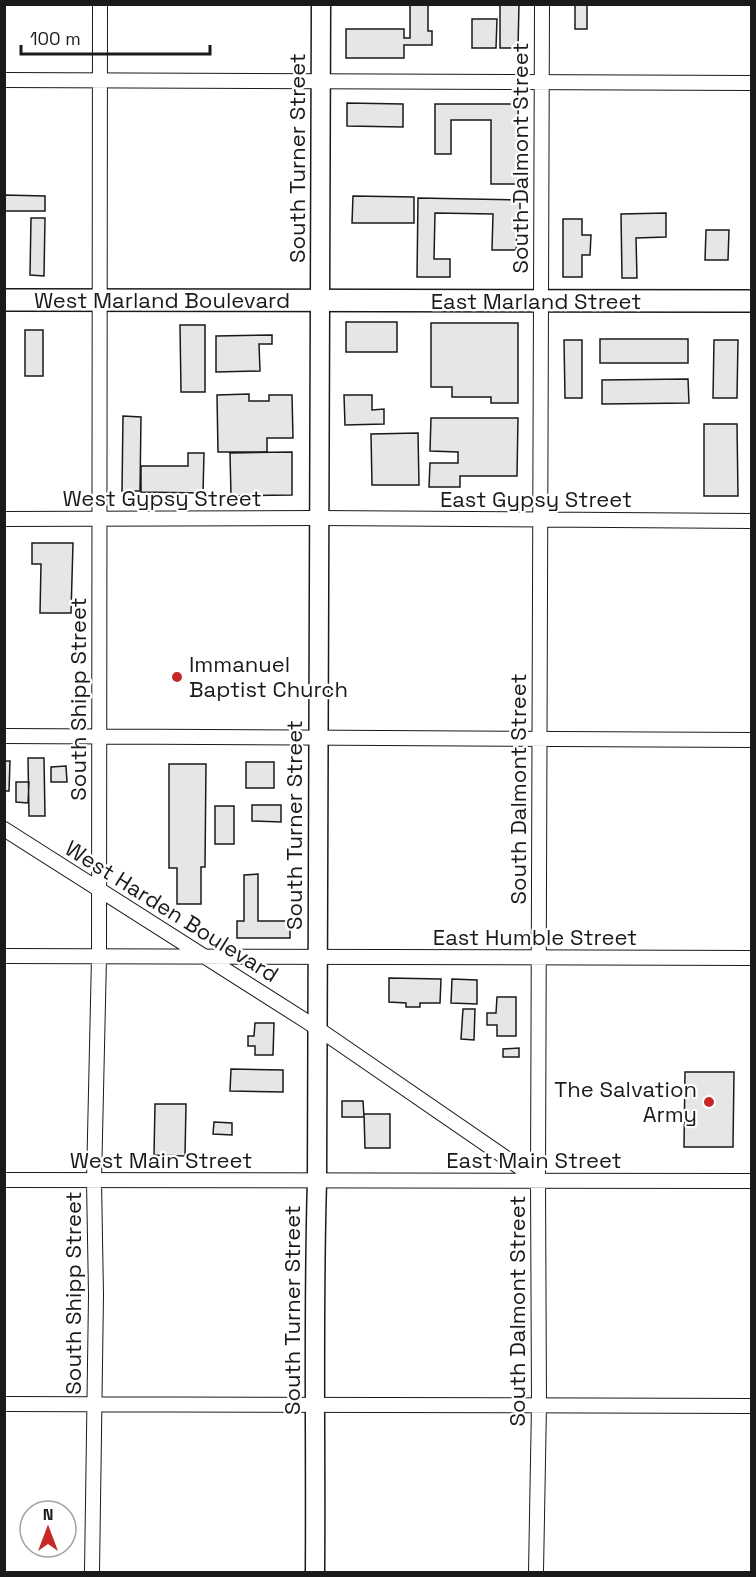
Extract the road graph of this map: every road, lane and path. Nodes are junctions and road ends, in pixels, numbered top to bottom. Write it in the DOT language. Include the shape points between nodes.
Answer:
graph roads {
  1 [pos="100,4"];
  2 [pos="321,4"];
  3 [pos="542,4"];
  4 [pos="4,80"];
  5 [pos="100,80"];
  6 [pos="321,82"];
  7 [pos="542,82"];
  8 [pos="752,83"];
  9 [pos="4,300"];
  10 [pos="100,300"];
  11 [pos="320,300"];
  12 [pos="541,301"];
  13 [pos="752,301"];
  14 [pos="319,518"];
  15 [pos="4,519"];
  16 [pos="99,519"];
  17 [pos="539,520"];
  18 [pos="752,521"];
  19 [pos="4,736"];
  20 [pos="99,736"];
  21 [pos="317,737"];
  22 [pos="539,739"];
  23 [pos="752,740"];
  24 [pos="4,829"];
  25 [pos="99,890"];
  26 [pos="4,956"];
  27 [pos="99,957"];
  28 [pos="206,957"];
  29 [pos="318,958"];
  30 [pos="539,958"];
  31 [pos="752,958"];
  32 [pos="317,1028"];
  33 [pos="4,1180"];
  34 [pos="538,1180"];
  35 [pos="94,1181"];
  36 [pos="752,1181"];
  37 [pos="317,1182"];
  38 [pos="4,1404"];
  39 [pos="95,1404"];
  40 [pos="316,1405"];
  41 [pos="539,1405"];
  42 [pos="752,1406"];
  43 [pos="92,1572"];
  44 [pos="315,1572"];
  45 [pos="536,1572"];
  1 -- 5 [label="street, South Shipp Street"];
  2 -- 6 [label="main road, South Turner Street"];
  3 -- 7 [label="street, South Dalmont Street"];
  4 -- 5 [label="street"];
  5 -- 6 [label="street"];
  5 -- 10 [label="street, South Shipp Street"];
  6 -- 7 [label="street"];
  6 -- 11 [label="main road, South Turner Street"];
  7 -- 8 [label="street"];
  7 -- 12 [label="street, South Dalmont Street"];
  9 -- 10 [label="highway, West Marland Boulevard"];
  10 -- 11 [label="highway, West Marland Boulevard"];
  10 -- 16 [label="street, South Shipp Street"];
  11 -- 12 [label="highway, East Marland Street"];
  11 -- 14 [label="main road, South Turner Street"];
  12 -- 13 [label="highway, East Marland Street"];
  12 -- 17 [label="street, South Dalmont Street"];
  14 -- 16 [label="street, West Gypsy Street"];
  14 -- 17 [label="street, East Gypsy Street"];
  14 -- 21 [label="main road, South Turner Street"];
  15 -- 16 [label="street, West Gypsy Street"];
  16 -- 20 [label="street, South Shipp Street"];
  17 -- 18 [label="street, East Gypsy Street"];
  17 -- 22 [label="street, South Dalmont Street"];
  19 -- 20 [label="street"];
  20 -- 21 [label="street"];
  20 -- 25 [label="street, South Shipp Street"];
  21 -- 22 [label="street"];
  21 -- 29 [label="main road, South Turner Street"];
  22 -- 23 [label="street"];
  22 -- 30 [label="street, South Dalmont Street"];
  24 -- 25 [label="street, West Harden Boulevard"];
  25 -- 27 [label="street, South Shipp Street"];
  25 -- 28 [label="street, West Harden Boulevard"];
  26 -- 27 [label="street, East Humble Street"];
  27 -- 28 [label="street, East Humble Street"];
  27 -- 35 [label="street, South Shipp Street"];
  28 -- 29 [label="street, East Humble Street"];
  28 -- 32 [label="street, West Harden Boulevard"];
  29 -- 30 [label="street, East Humble Street"];
  29 -- 32 [label="main road, South Turner Street"];
  30 -- 31 [label="street, East Humble Street"];
  30 -- 34 [label="street, South Dalmont Street"];
  32 -- 34 [label="street, West Harden Boulevard"];
  32 -- 37 [label="main road, South Turner Street"];
  33 -- 35 [label="street, West Main Street"];
  34 -- 36 [label="street, East Main Street"];
  34 -- 37 [label="street, East Main Street"];
  34 -- 41 [label="street, South Dalmont Street"];
  35 -- 37 [label="street, West Main Street"];
  35 -- 39 [label="street, South Shipp Street"];
  37 -- 40 [label="main road, South Turner Street"];
  38 -- 39 [label="street"];
  39 -- 40 [label="street"];
  39 -- 43 [label="street, South Shipp Street"];
  40 -- 41 [label="street"];
  40 -- 44 [label="main road, South Turner Street"];
  41 -- 42 [label="street"];
  41 -- 45 [label="street, South Dalmont Street"];
}
